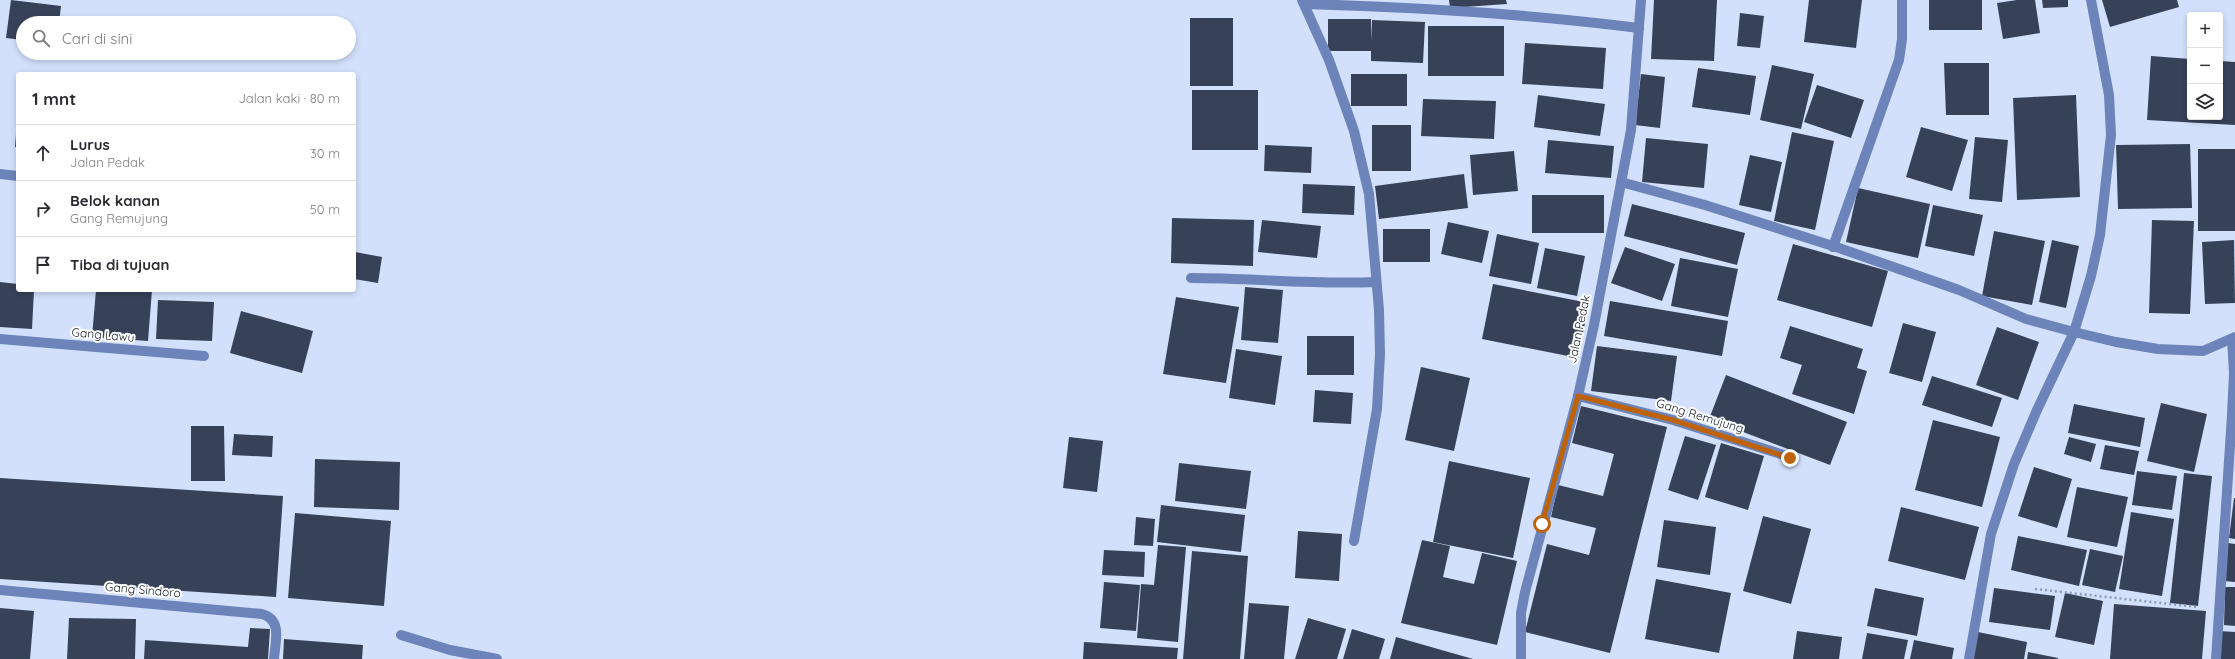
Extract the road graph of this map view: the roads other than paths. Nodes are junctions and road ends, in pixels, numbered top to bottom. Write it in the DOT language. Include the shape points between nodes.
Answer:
graph roads {
  1 [pos="1641,0"];
  2 [pos="1902,0"];
  3 [pos="2091,0"];
  4 [pos="1303,2"];
  5 [pos="1639,28"];
  6 [pos="0,174"];
  7 [pos="16,176"];
  8 [pos="1621,182"];
  9 [pos="1833,247"];
  10 [pos="1191,278"];
  11 [pos="1376,282"];
  12 [pos="2074,332"];
  13 [pos="2233,338"];
  14 [pos="0,340"];
  15 [pos="204,356"];
  16 [pos="1578,396"];
  17 [pos="1790,458"];
  18 [pos="1354,541"];
  19 [pos="0,590"];
  20 [pos="401,635"];
  21 [pos="274,659"];
  22 [pos="497,659"];
  23 [pos="1521,659"];
  24 [pos="1969,659"];
  25 [pos="2216,659"];
  1 -- 5 [label="street, Jalan Pedak"];
  2 -- 9 [label="street" via="1899,60"];
  3 -- 12 [label="street" via="2109,95 2111,135 2100,235"];
  4 -- 5 [label="street" via="1542,16"];
  4 -- 11 [label="street" via="1329,60 1354,131 1369,194"];
  5 -- 8 [label="street, Jalan Pedak" via="1631,130"];
  6 -- 7 [label="street"];
  8 -- 9 [label="street" via="1705,205"];
  8 -- 16 [label="street, Jalan Pedak"];
  9 -- 12 [label="street" via="1959,290 2026,319"];
  10 -- 11 [label="street"];
  11 -- 18 [label="street" via="1380,354 1377,409"];
  12 -- 13 [label="street" via="2158,349 2203,351"];
  12 -- 24 [label="street" via="2014,464 1991,534"];
  13 -- 25 [label="street" via="2232,422"];
  14 -- 15 [label="street, Gang Lawu"];
  16 -- 17 [label="street, Gang Remujung" via="1673,420"];
  16 -- 23 [label="street, Jalan Pedak" via="1525,592 1521,613"];
  19 -- 21 [label="street, Gang Sindoro" via="262,614 272,618 276,627"];
  20 -- 22 [label="street" via="450,650"];
}
